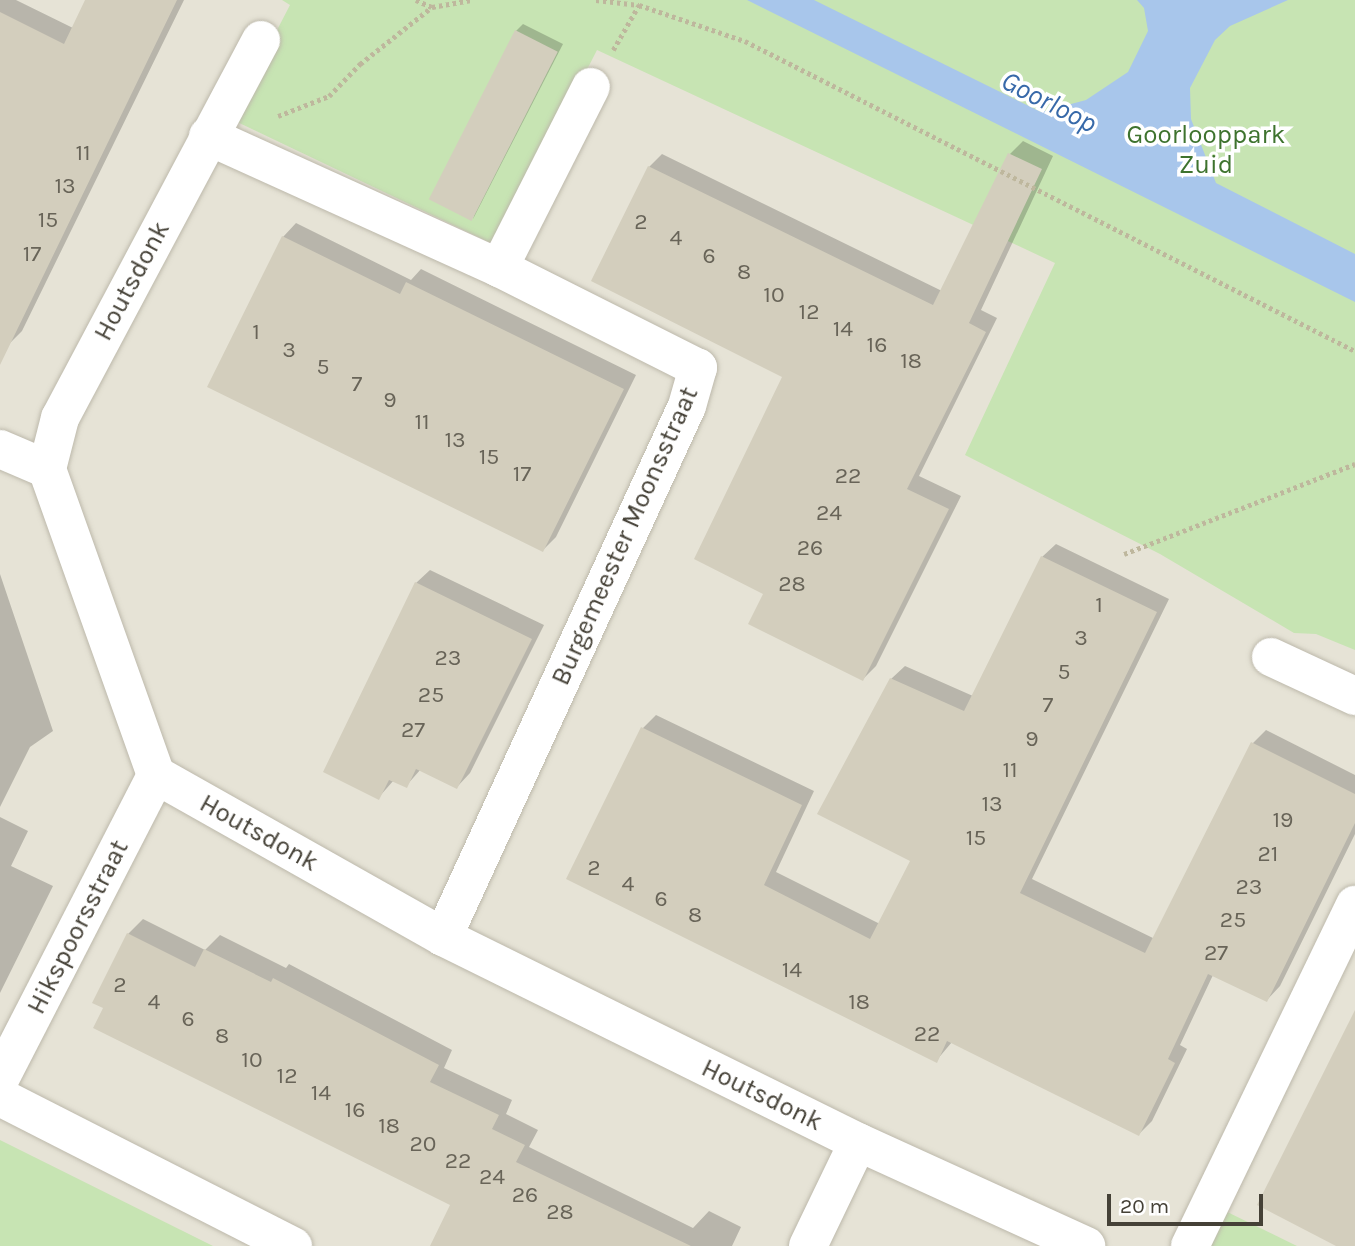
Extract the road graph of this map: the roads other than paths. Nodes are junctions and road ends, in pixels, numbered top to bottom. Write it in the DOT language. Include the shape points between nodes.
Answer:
graph roads {
  1 [pos="261,40"];
  2 [pos="592,87"];
  3 [pos="208,136"];
  4 [pos="499,268"];
  5 [pos="0,449"];
  6 [pos="47,469"];
  7 [pos="1272,657"];
  8 [pos="1355,696"];
  9 [pos="156,775"];
  10 [pos="1355,905"];
  11 [pos="443,937"];
  12 [pos="0,1079"];
  13 [pos="0,1097"];
  14 [pos="858,1142"];
  15 [pos="293,1246"];
  16 [pos="808,1246"];
  17 [pos="1086,1246"];
  18 [pos="1190,1246"];
  1 -- 3 [label="street, Houtsdonk"];
  2 -- 4 [label="street"];
  3 -- 4 [label="street"];
  3 -- 6 [label="street, Houtsdonk" via="60,418"];
  4 -- 11 [label="street, Burgemeester Moonsstraat" via="698,368 687,406"];
  5 -- 6 [label="street"];
  6 -- 9 [label="street"];
  7 -- 8 [label="street"];
  9 -- 11 [label="street, Houtsdonk"];
  9 -- 12 [label="street, Hikspoorsstraat"];
  10 -- 18 [label="street"];
  11 -- 14 [label="street, Houtsdonk"];
  13 -- 15 [label="street"];
  14 -- 16 [label="street"];
  14 -- 17 [label="street, Houtsdonk"];
}
